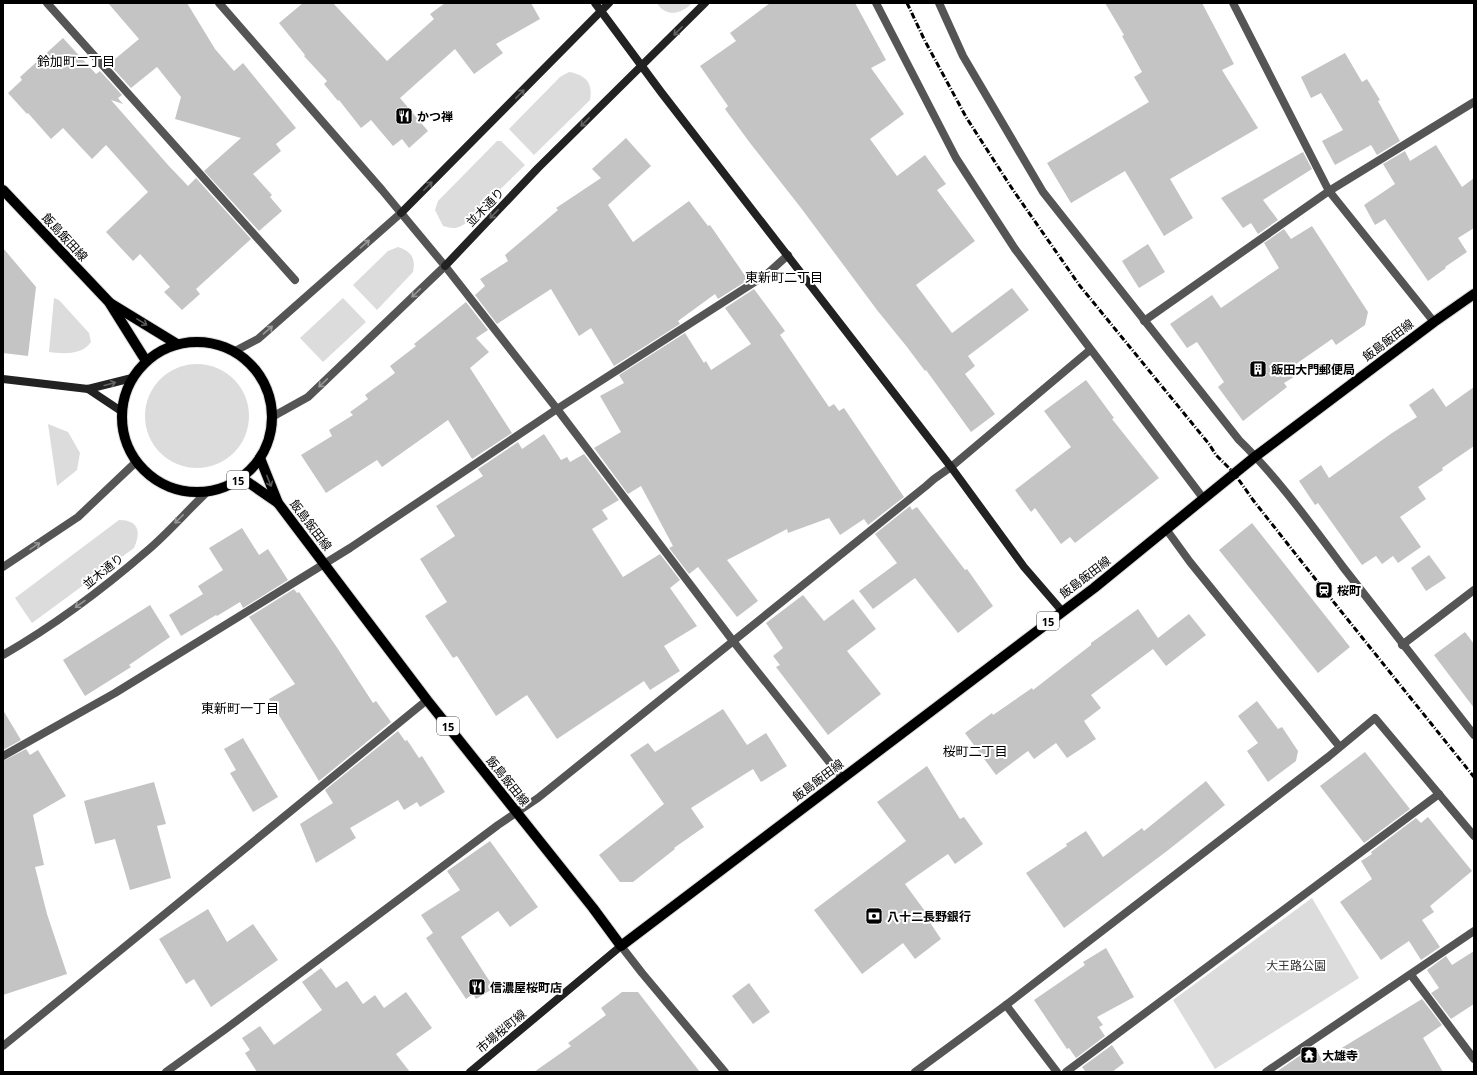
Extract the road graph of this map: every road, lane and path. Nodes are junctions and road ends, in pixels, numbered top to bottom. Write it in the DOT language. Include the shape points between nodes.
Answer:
graph roads {
  1 [pos="47,3"];
  2 [pos="219,3"];
  3 [pos="594,3"];
  4 [pos="609,3"];
  5 [pos="705,3"];
  6 [pos="876,3"];
  7 [pos="939,3"];
  8 [pos="1233,3"];
  9 [pos="601,12"];
  10 [pos="642,66"];
  11 [pos="1474,102"];
  12 [pos="3,190"];
  13 [pos="1329,191"];
  14 [pos="401,213"];
  15 [pos="788,255"];
  16 [pos="445,266"];
  17 [pos="295,280"];
  18 [pos="1474,294"];
  19 [pos="109,302"];
  20 [pos="1144,321"];
  21 [pos="1434,322"];
  22 [pos="177,344"];
  23 [pos="1090,350"];
  24 [pos="235,351"];
  25 [pos="146,361"];
  26 [pos="132,378"];
  27 [pos="3,379"];
  28 [pos="88,390"];
  29 [pos="557,409"];
  30 [pos="121,411"];
  31 [pos="272,417"];
  32 [pos="1256,456"];
  33 [pos="260,458"];
  34 [pos="136,462"];
  35 [pos="951,466"];
  36 [pos="242,478"];
  37 [pos="207,492"];
  38 [pos="1203,498"];
  39 [pos="278,504"];
  40 [pos="1166,529"];
  41 [pos="324,563"];
  42 [pos="3,567"];
  43 [pos="1474,590"];
  44 [pos="1062,611"];
  45 [pos="733,641"];
  46 [pos="1402,645"];
  47 [pos="3,655"];
  48 [pos="427,700"];
  49 [pos="1474,735"];
  50 [pos="1340,746"];
  51 [pos="3,756"];
  52 [pos="842,778"];
  53 [pos="1439,794"];
  54 [pos="517,812"];
  55 [pos="1474,836"];
  56 [pos="1474,931"];
  57 [pos="621,946"];
  58 [pos="1411,974"];
  59 [pos="1006,1005"];
  60 [pos="3,1046"];
  61 [pos="1474,1059"];
  62 [pos="166,1072"];
  63 [pos="470,1072"];
  64 [pos="725,1072"];
  65 [pos="915,1072"];
  66 [pos="1058,1072"];
  67 [pos="1066,1072"];
  68 [pos="1266,1072"];
  1 -- 17 [label="street"];
  2 -- 14 [label="street"];
  3 -- 9 [label="street"];
  4 -- 9 [label="street"];
  5 -- 10 [label="street, 並木通り, one-way"];
  6 -- 23 [label="street" via="956,158 1015,249"];
  7 -- 20 [label="street" via="963,56 1043,192"];
  8 -- 13 [label="street"];
  9 -- 10 [label="street"];
  14 -- 9 [label="street, one-way"];
  10 -- 15 [label="street"];
  10 -- 16 [label="street, 並木通り, one-way" via="538,168"];
  11 -- 13 [label="street"];
  12 -- 19 [label="main road, 飯島飯田線"];
  13 -- 20 [label="street"];
  13 -- 21 [label="street"];
  14 -- 16 [label="street"];
  24 -- 14 [label="street, one-way" via="258,339"];
  15 -- 29 [label="street" via="767,274"];
  15 -- 35 [label="street"];
  16 -- 29 [label="street"];
  16 -- 31 [label="street, 並木通り, one-way" via="308,397"];
  18 -- 21 [label="main road, 飯島飯田線 / 15"];
  19 -- 22 [label="main road, 飯島飯田線, one-way"];
  19 -- 25 [label="main road, 飯島飯田線"];
  20 -- 32 [label="street" via="1239,440"];
  21 -- 32 [label="main road, 飯島飯田線 / 15"];
  22 -- 24 [label="main road, 15" via="206,342"];
  22 -- 25 [label="main road, 15" via="160,350"];
  23 -- 35 [label="street"];
  23 -- 38 [label="street"];
  24 -- 31 [label="main road, 15" via="250,363 262,379 270,397"];
  25 -- 26 [label="main road, 15"];
  28 -- 26 [label="street, one-way"];
  26 -- 30 [label="main road, 15"];
  27 -- 28 [label="street"];
  28 -- 30 [label="street"];
  29 -- 41 [label="street"];
  29 -- 45 [label="street"];
  30 -- 34 [label="main road, 15" via="122,429 127,446"];
  31 -- 33 [label="main road, 15" via="270,438"];
  32 -- 38 [label="main road, 飯島飯田線 / 15"];
  32 -- 46 [label="street"];
  33 -- 36 [label="main road, 15"];
  33 -- 39 [label="main road, 飯島飯田線 / 15, one-way"];
  34 -- 37 [label="main road, 15" via="160,483 190,492"];
  42 -- 34 [label="street, one-way" via="78,517"];
  35 -- 44 [label="street" via="1024,567"];
  35 -- 45 [label="street"];
  36 -- 37 [label="main road, 15" via="231,485"];
  36 -- 39 [label="main road, 飯島飯田線 / 15"];
  37 -- 47 [label="street, 並木通り, one-way" via="148,550 86,600 34,637"];
  38 -- 40 [label="main road, 飯島飯田線 / 15"];
  39 -- 41 [label="main road, 飯島飯田線 / 15"];
  40 -- 44 [label="main road, 飯島飯田線 / 15"];
  40 -- 50 [label="street"];
  41 -- 48 [label="main road, 飯島飯田線 / 15"];
  41 -- 51 [label="street" via="115,693"];
  43 -- 46 [label="street"];
  44 -- 52 [label="main road, 飯島飯田線 / 15"];
  45 -- 52 [label="street"];
  45 -- 54 [label="street" via="538,798"];
  46 -- 49 [label="street"];
  48 -- 54 [label="main road, 飯島飯田線 / 15"];
  48 -- 60 [label="street"];
  50 -- 53 [label="street" via="1375,718"];
  50 -- 59 [label="street"];
  52 -- 57 [label="main road, 飯島飯田線 / 15"];
  53 -- 55 [label="street"];
  53 -- 67 [label="street"];
  54 -- 57 [label="main road, 飯島飯田線 / 15"];
  54 -- 62 [label="street"];
  56 -- 58 [label="street"];
  57 -- 63 [label="street, 市場桜町線"];
  57 -- 64 [label="street"];
  58 -- 61 [label="street"];
  58 -- 68 [label="street"];
  59 -- 65 [label="street"];
  59 -- 66 [label="street"];
}
